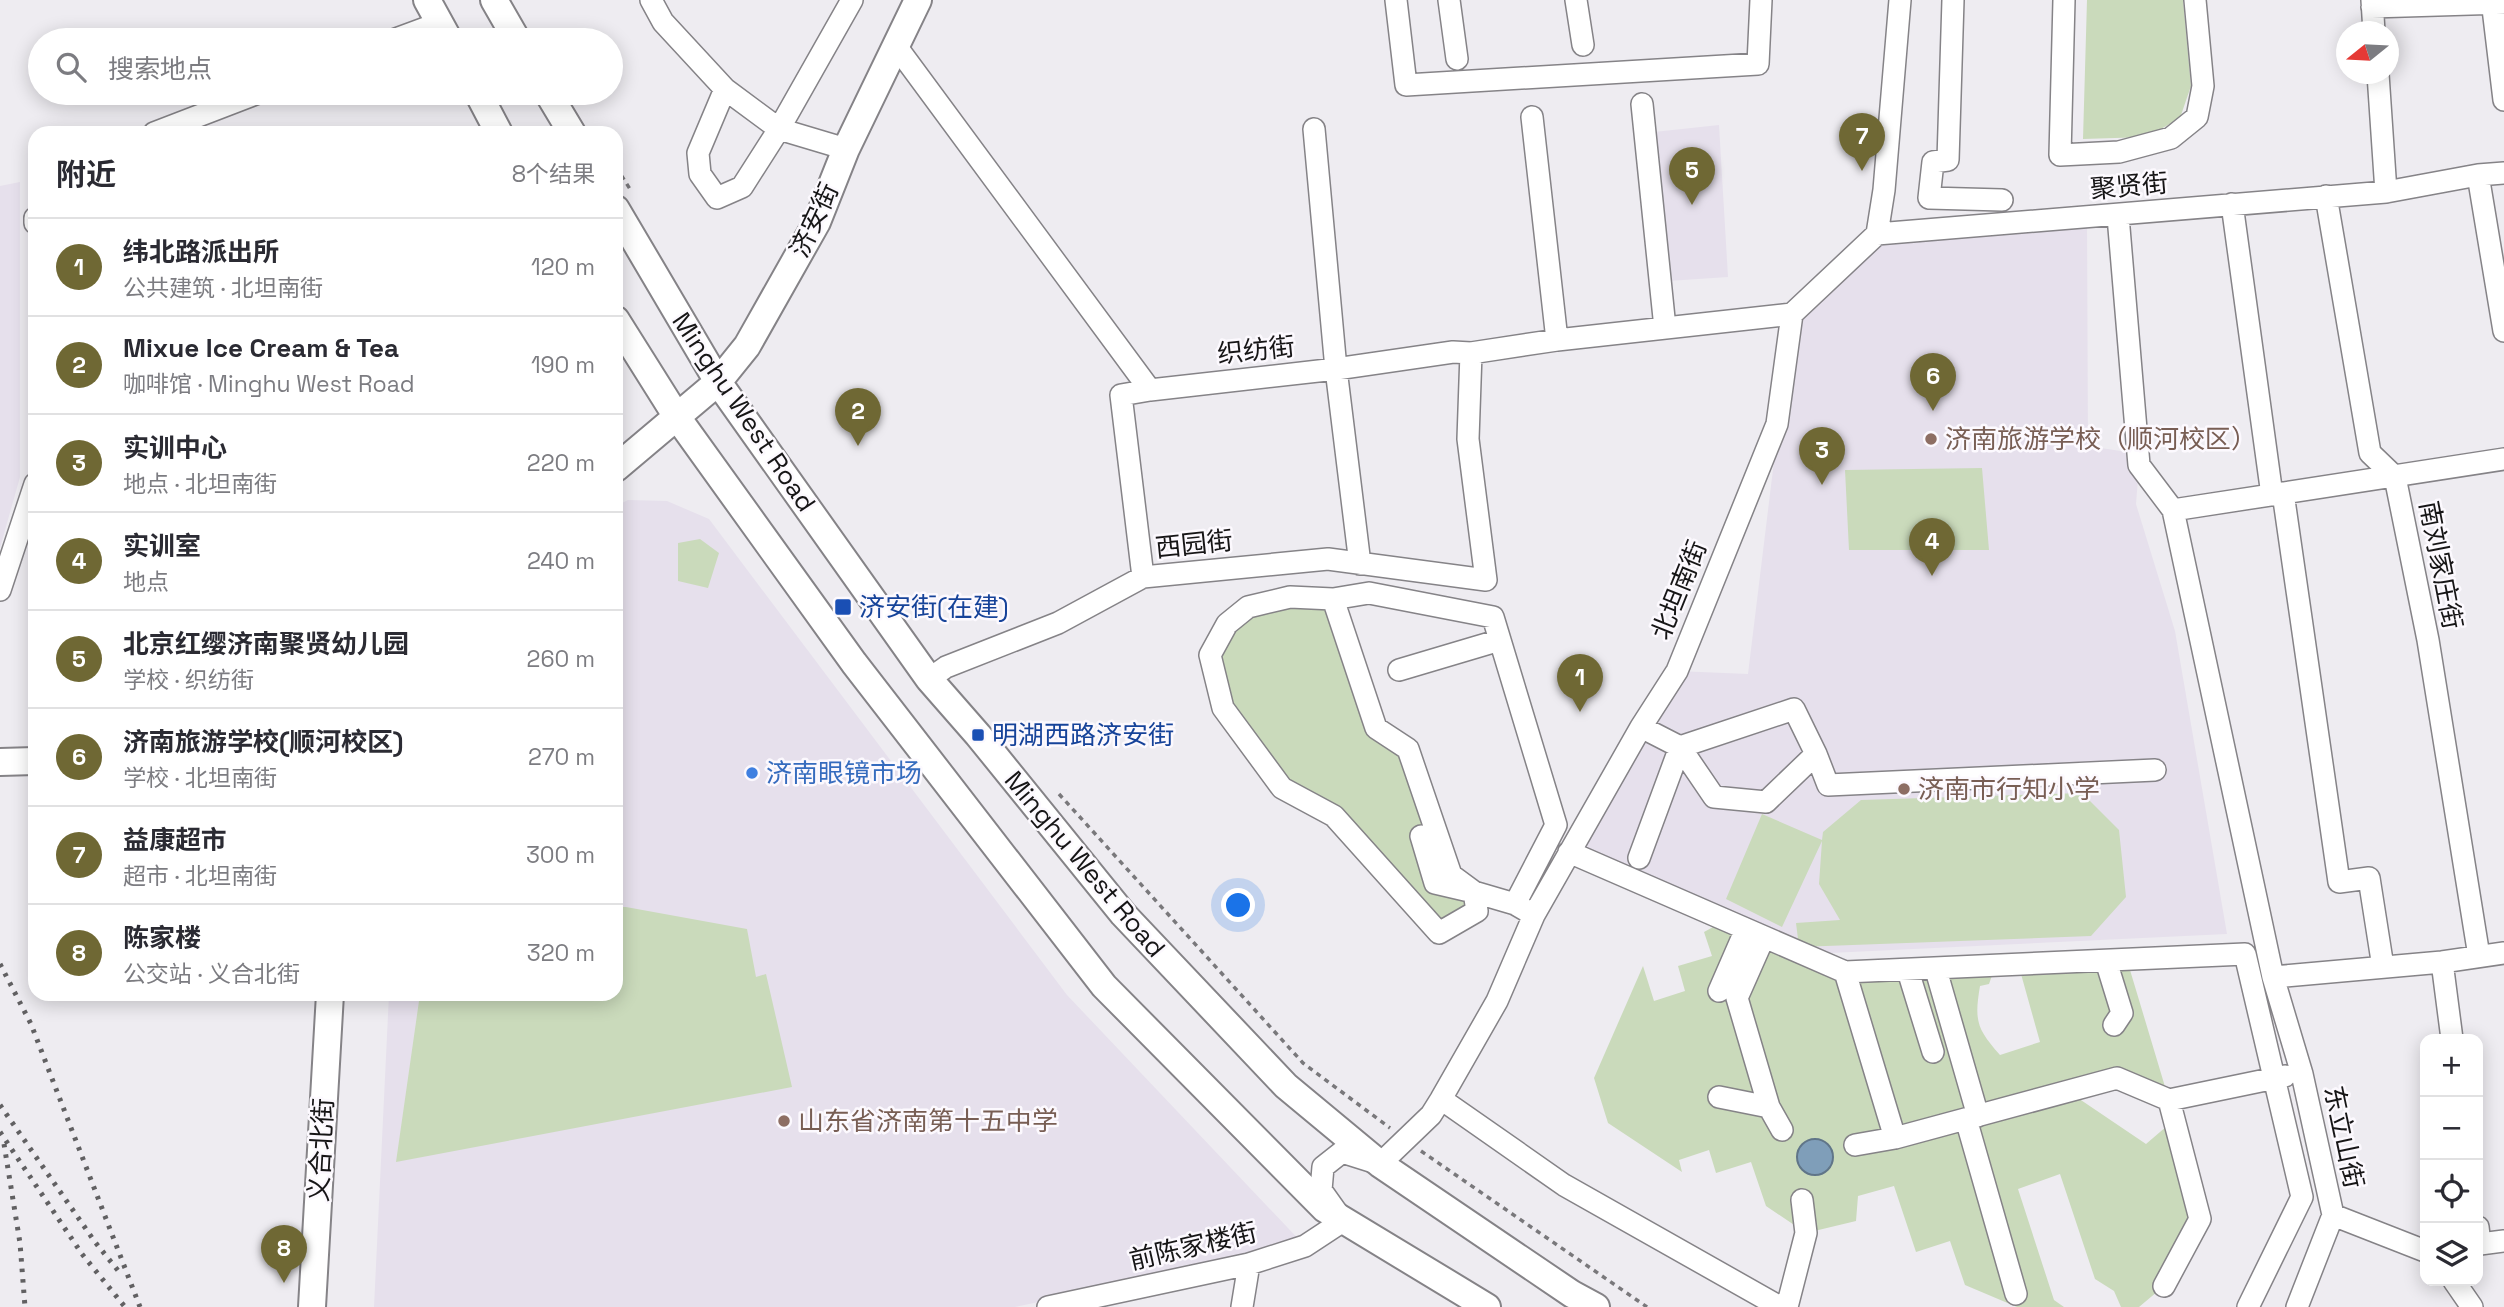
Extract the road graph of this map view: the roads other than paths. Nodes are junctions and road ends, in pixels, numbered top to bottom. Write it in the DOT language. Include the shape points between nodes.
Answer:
graph roads {
  1 [pos="494,0"];
  2 [pos="651,0"];
  3 [pos="852,0"];
  4 [pos="918,0"];
  5 [pos="1396,0"];
  6 [pos="1449,0"];
  7 [pos="1576,0"];
  8 [pos="1761,0"];
  9 [pos="1900,0"];
  10 [pos="1953,0"];
  11 [pos="2064,0"];
  12 [pos="2195,0"];
  13 [pos="2496,3"];
  14 [pos="2372,4"];
  15 [pos="439,21"];
  16 [pos="422,28"];
  17 [pos="510,28"];
  18 [pos="1583,45"];
  19 [pos="896,46"];
  20 [pos="1457,59"];
  21 [pos="2379,84"];
  22 [pos="724,89"];
  23 [pos="2504,100"];
  24 [pos="1642,104"];
  25 [pos="227,105"];
  26 [pos="484,105"];
  27 [pos="555,105"];
  28 [pos="1532,117"];
  29 [pos="172,126"];
  30 [pos="495,126"];
  31 [pos="568,126"];
  32 [pos="779,129"];
  33 [pos="1314,129"];
  34 [pos="846,149"];
  35 [pos="2504,173"];
  36 [pos="2478,175"];
  37 [pos="2386,192"];
  38 [pos="2326,195"];
  39 [pos="623,199"];
  40 [pos="2002,200"];
  41 [pos="2232,204"];
  42 [pos="2119,216"];
  43 [pos="1877,234"];
  44 [pos="1791,314"];
  45 [pos="1665,328"];
  46 [pos="623,331"];
  47 [pos="2504,331"];
  48 [pos="1557,340"];
  49 [pos="1471,353"];
  50 [pos="1336,369"];
  51 [pos="718,383"];
  52 [pos="1150,390"];
  53 [pos="677,417"];
  54 [pos="2504,459"];
  55 [pos="623,462"];
  56 [pos="2395,477"];
  57 [pos="2278,494"];
  58 [pos="28,505"];
  59 [pos="2173,510"];
  60 [pos="1360,564"];
  61 [pos="1143,577"];
  62 [pos="0,590"];
  63 [pos="1333,599"];
  64 [pos="1500,640"];
  65 [pos="1399,670"];
  66 [pos="929,679"];
  67 [pos="1641,727"];
  68 [pos="1680,747"];
  69 [pos="1816,754"];
  70 [pos="28,761"];
  71 [pos="0,762"];
  72 [pos="2155,770"];
  73 [pos="1421,836"];
  74 [pos="1569,852"];
  75 [pos="1639,858"];
  76 [pos="1474,892"];
  77 [pos="1515,904"];
  78 [pos="1534,915"];
  79 [pos="1755,933"];
  80 [pos="2504,954"];
  81 [pos="2479,956"];
  82 [pos="2105,961"];
  83 [pos="2442,962"];
  84 [pos="2383,967"];
  85 [pos="1936,970"];
  86 [pos="1908,971"];
  87 [pos="1845,972"];
  88 [pos="2273,977"];
  89 [pos="1719,991"];
  90 [pos="330,1001"];
  91 [pos="2114,1025"];
  92 [pos="2451,1034"];
  93 [pos="1933,1052"];
  94 [pos="2302,1074"];
  95 [pos="2273,1078"];
  96 [pos="1719,1097"];
  97 [pos="1441,1099"];
  98 [pos="2169,1100"];
  99 [pos="1769,1107"];
  100 [pos="1972,1117"];
  101 [pos="1782,1130"];
  102 [pos="1895,1138"];
  103 [pos="1855,1145"];
  104 [pos="1380,1164"];
  105 [pos="1802,1200"];
  106 [pos="2333,1215"];
  107 [pos="1343,1221"];
  108 [pos="2504,1241"];
  109 [pos="2483,1244"];
  110 [pos="2420,1249"];
  111 [pos="1249,1264"];
  112 [pos="2164,1286"];
  113 [pos="2457,1286"];
  114 [pos="2016,1294"];
  115 [pos="1113,1300"];
  116 [pos="312,1307"];
  117 [pos="1048,1307"];
  118 [pos="1242,1307"];
  119 [pos="1487,1307"];
  120 [pos="1596,1307"];
  121 [pos="1780,1307"];
  122 [pos="1787,1307"];
  123 [pos="2248,1307"];
  124 [pos="2297,1307"];
  125 [pos="2472,1307"];
  1 -- 17 [label="main road"];
  2 -- 22 [label="street" via="663,22"];
  3 -- 32 [label="street"];
  4 -- 19 [label="main road, 济安街"];
  5 -- 8 [label="street" via="1406,85 1758,64"];
  6 -- 20 [label="street"];
  7 -- 18 [label="street"];
  9 -- 43 [label="street"];
  10 -- 40 [label="street" via="1948,160 1933,162 1929,198"];
  11 -- 12 [label="street" via="2060,155 2119,152 2171,138 2197,117 2203,86"];
  13 -- 14 [label="street"];
  13 -- 23 [label="street"];
  15 -- 16 [label="street"];
  19 -- 34 [label="main road, 济安街"];
  19 -- 52 [label="street"];
  21 -- 37 [label="street"];
  22 -- 32 [label="street"];
  22 -- 32 [label="street" via="698,153 700,174 717,198 742,187"];
  24 -- 45 [label="street"];
  25 -- 29 [label="street"];
  26 -- 30 [label="main road"];
  27 -- 31 [label="main road"];
  28 -- 48 [label="street"];
  32 -- 34 [label="street"];
  33 -- 50 [label="street"];
  34 -- 51 [label="main road, 济安街" via="817,222 747,346"];
  35 -- 36 [label="street, 聚贤街"];
  36 -- 37 [label="street, 聚贤街"];
  36 -- 47 [label="street"];
  37 -- 38 [label="street, 聚贤街"];
  38 -- 41 [label="street, 聚贤街"];
  38 -- 56 [label="street, 南刘家庄街" via="2370,453"];
  39 -- 51 [label="main road, Minghu West Road"];
  41 -- 42 [label="street, 聚贤街"];
  41 -- 57 [label="street"];
  42 -- 43 [label="street, 聚贤街"];
  42 -- 59 [label="street" via="2139,465"];
  43 -- 44 [label="street"];
  44 -- 45 [label="street, 织纺街"];
  44 -- 67 [label="street, 北坦南街" via="1777,424 1677,671"];
  45 -- 48 [label="street, 织纺街"];
  46 -- 53 [label="main road, Minghu West Road"];
  48 -- 49 [label="street, 织纺街"];
  49 -- 50 [label="street, 织纺街"];
  49 -- 60 [label="street, 西园街" via="1468,439 1486,580"];
  50 -- 52 [label="street, 织纺街"];
  50 -- 60 [label="street"];
  51 -- 53 [label="main road, 济安街"];
  51 -- 66 [label="main road, Minghu West Road"];
  52 -- 61 [label="street, 织纺街" via="1121,395"];
  53 -- 55 [label="main road, 济安街"];
  53 -- 107 [label="main road, Minghu West Road" via="854,663 1104,986 1325,1209"];
  54 -- 56 [label="street"];
  56 -- 57 [label="street"];
  56 -- 81 [label="street, 南刘家庄街" via="2428,640"];
  57 -- 59 [label="street"];
  57 -- 84 [label="street" via="2339,882 2369,878"];
  58 -- 62 [label="street"];
  59 -- 88 [label="street, 东立山街"];
  60 -- 61 [label="street, 西园街" via="1328,559"];
  61 -- 66 [label="street, 西园街" via="1058,623 946,667"];
  63 -- 64 [label="street" via="1369,593 1493,617"];
  63 -- 76 [label="street" via="1376,728 1408,749 1451,875"];
  63 -- 76 [label="street" via="1290,597 1258,604 1227,624 1210,655 1223,708 1282,788 1334,816 1439,933 1477,911"];
  64 -- 65 [label="street"];
  64 -- 77 [label="street" via="1556,825"];
  66 -- 104 [label="main road, Minghu West Road" via="1123,914 1286,1086"];
  67 -- 68 [label="street"];
  67 -- 74 [label="street, 北坦南街"];
  68 -- 69 [label="street" via="1794,709"];
  68 -- 69 [label="street" via="1714,797 1766,802"];
  68 -- 75 [label="street"];
  69 -- 72 [label="street" via="1828,785"];
  70 -- 71 [label="main road"];
  73 -- 76 [label="street" via="1435,883"];
  74 -- 78 [label="street, 北坦南街"];
  74 -- 79 [label="street"];
  76 -- 77 [label="street"];
  77 -- 78 [label="street"];
  78 -- 97 [label="street, 北坦南街" via="1497,1001"];
  79 -- 87 [label="street"];
  79 -- 89 [label="street"];
  79 -- 99 [label="street" via="1737,998"];
  80 -- 81 [label="street"];
  81 -- 83 [label="street"];
  82 -- 85 [label="street"];
  82 -- 91 [label="street" via="2122,1013"];
  82 -- 95 [label="street" via="2245,954"];
  83 -- 84 [label="street"];
  83 -- 92 [label="street"];
  84 -- 88 [label="street"];
  85 -- 86 [label="street"];
  85 -- 100 [label="street"];
  86 -- 87 [label="street"];
  86 -- 93 [label="street"];
  87 -- 102 [label="street"];
  88 -- 94 [label="street, 东立山街"];
  90 -- 116 [label="main road, 义合北街"];
  94 -- 95 [label="street"];
  94 -- 106 [label="street, 东立山街"];
  95 -- 98 [label="street"];
  95 -- 123 [label="street" via="2302,1197"];
  96 -- 99 [label="street"];
  97 -- 104 [label="street, 北坦南街" via="1431,1115"];
  97 -- 121 [label="street" via="1564,1185"];
  98 -- 100 [label="street" via="2118,1078"];
  98 -- 112 [label="street" via="2200,1219"];
  99 -- 101 [label="street"];
  100 -- 102 [label="street"];
  100 -- 114 [label="street"];
  102 -- 103 [label="street"];
  104 -- 107 [label="street" via="1342,1152 1323,1167 1321,1190"];
  104 -- 120 [label="main road, Minghu West Road"];
  105 -- 122 [label="street" via="1806,1233"];
  106 -- 110 [label="street"];
  106 -- 124 [label="street, 东立山街"];
  107 -- 111 [label="street, 前陈家楼街" via="1305,1246"];
  107 -- 119 [label="main road, Minghu West Road"];
  108 -- 109 [label="street"];
  111 -- 115 [label="street, 前陈家楼街"];
  111 -- 118 [label="street"];
  113 -- 125 [label="street"];
  115 -- 117 [label="street, 前陈家楼街"];
}
